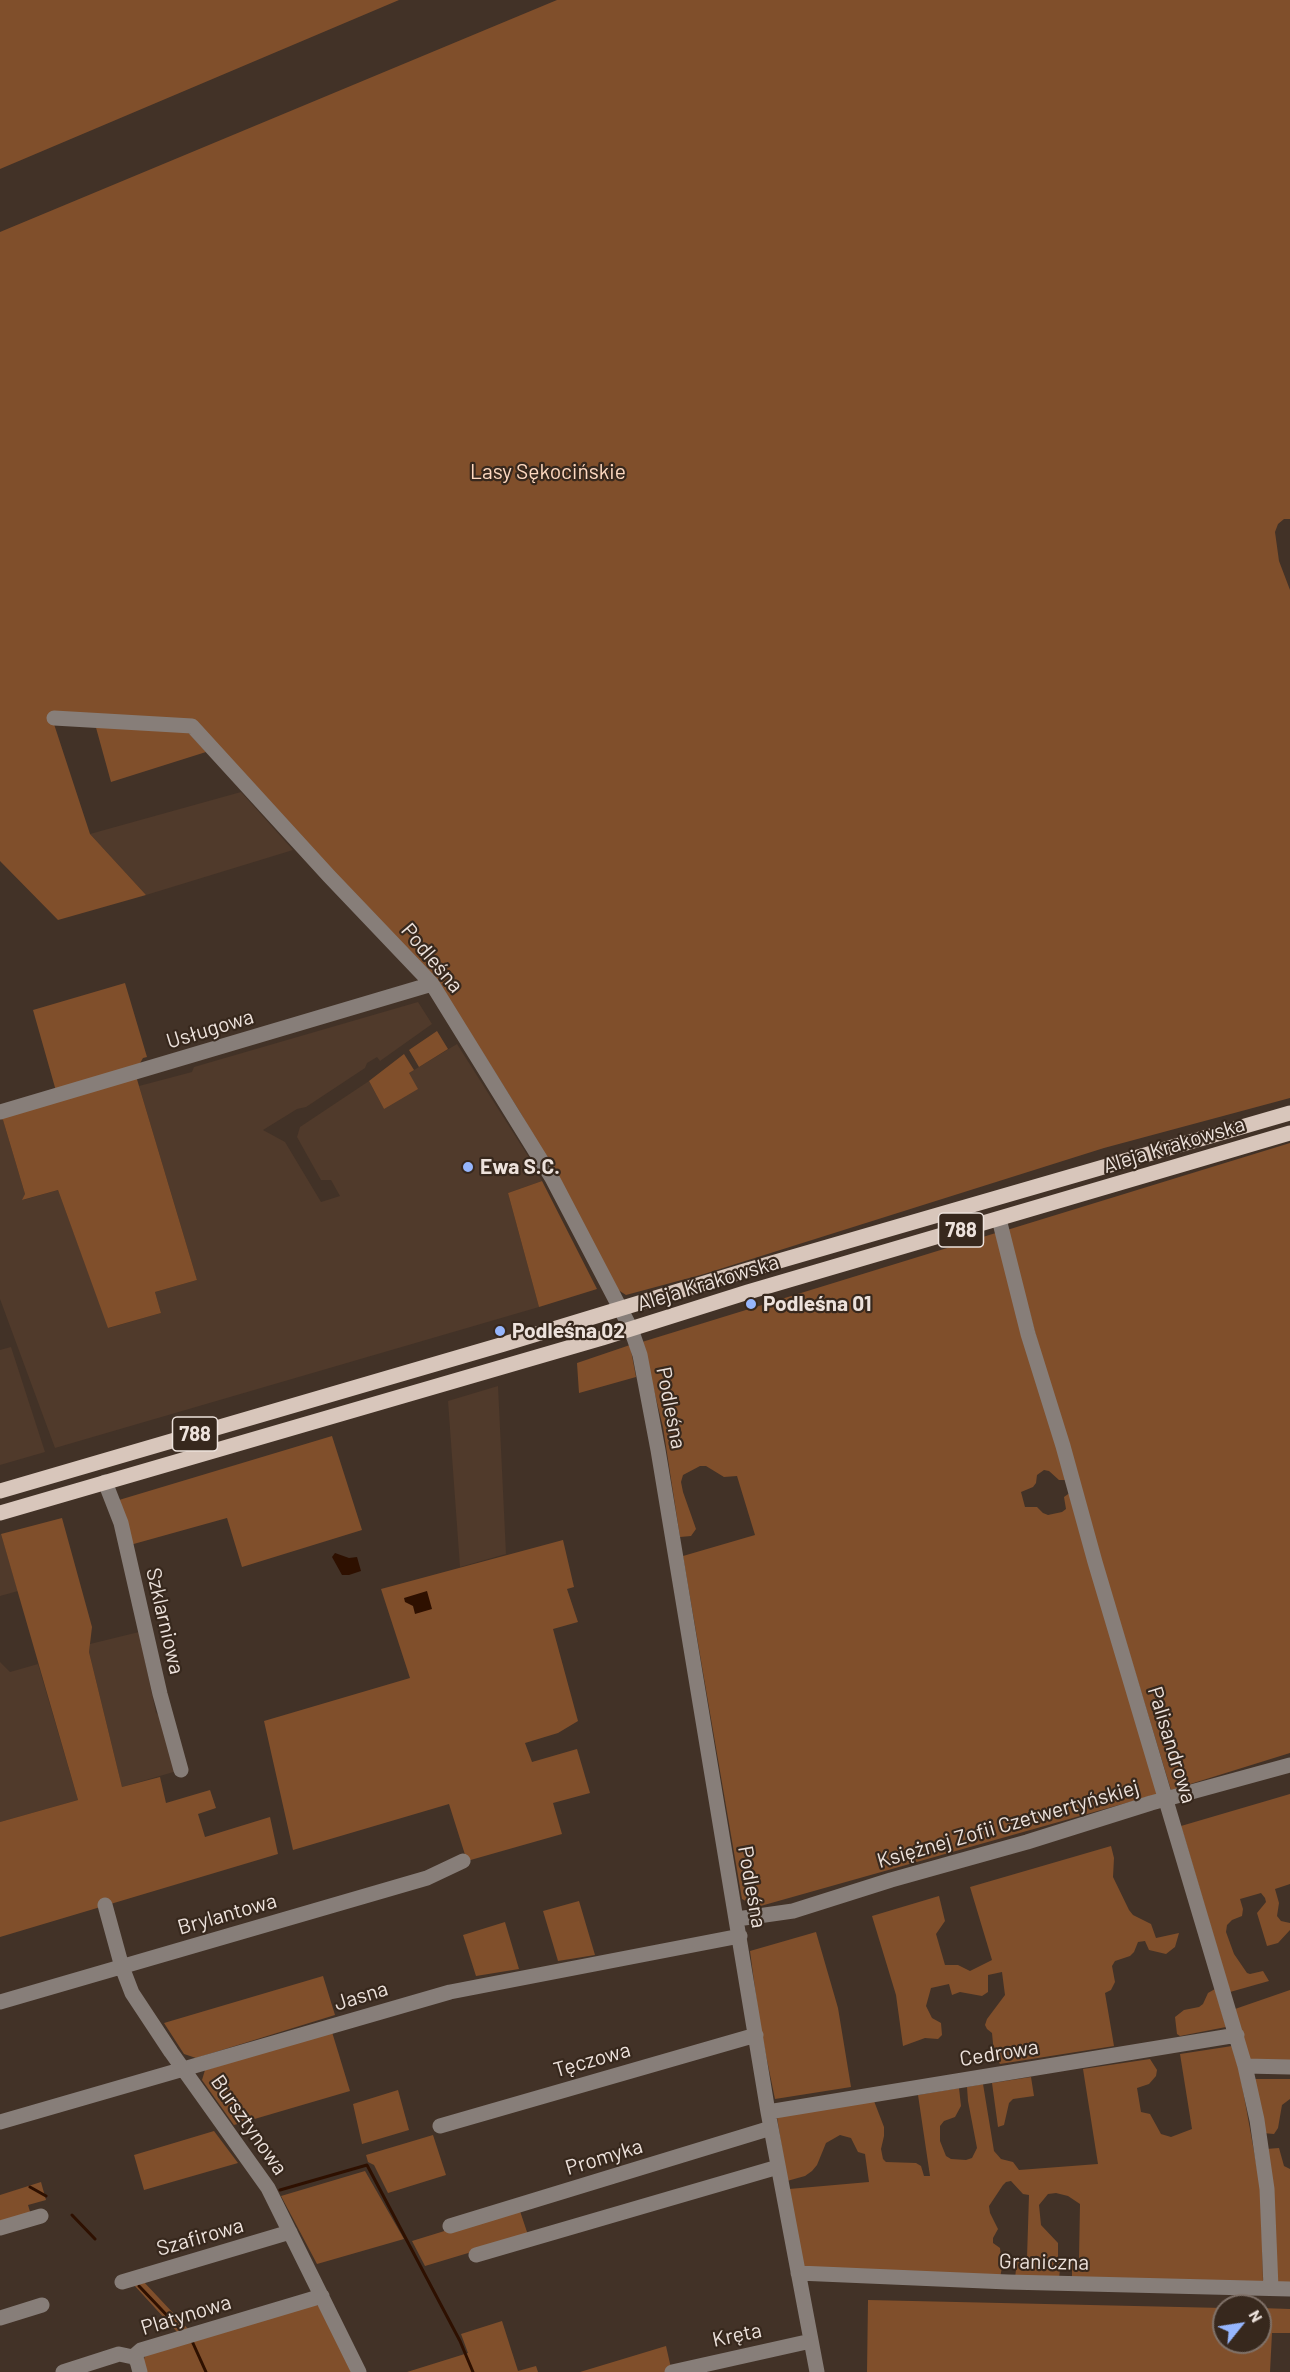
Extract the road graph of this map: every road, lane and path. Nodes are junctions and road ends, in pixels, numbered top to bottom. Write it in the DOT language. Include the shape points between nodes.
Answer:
graph roads {
  1 [pos="54,718"];
  2 [pos="432,984"];
  3 [pos="0,1112"];
  4 [pos="1290,1113"];
  5 [pos="1290,1133"];
  6 [pos="999,1219"];
  7 [pos="619,1308"];
  8 [pos="631,1329"];
  9 [pos="105,1482"];
  10 [pos="0,1491"];
  11 [pos="0,1513"];
  12 [pos="1290,1765"];
  13 [pos="181,1770"];
  14 [pos="1167,1799"];
  15 [pos="463,1861"];
  16 [pos="105,1905"];
  17 [pos="737,1919"];
  18 [pos="740,1936"];
  19 [pos="122,1967"];
  20 [pos="0,2002"];
  21 [pos="756,2035"];
  22 [pos="1237,2035"];
  23 [pos="1245,2066"];
  24 [pos="1290,2067"];
  25 [pos="184,2070"];
  26 [pos="770,2120"];
  27 [pos="0,2122"];
  28 [pos="440,2126"];
  29 [pos="778,2167"];
  30 [pos="41,2216"];
  31 [pos="450,2226"];
  32 [pos="0,2228"];
  33 [pos="290,2232"];
  34 [pos="476,2255"];
  35 [pos="798,2273"];
  36 [pos="122,2282"];
  37 [pos="1271,2288"];
  38 [pos="1290,2289"];
  39 [pos="322,2296"];
  40 [pos="42,2305"];
  41 [pos="0,2318"];
  42 [pos="811,2341"];
  43 [pos="133,2357"];
  44 [pos="63,2372"];
  45 [pos="140,2372"];
  46 [pos="359,2372"];
  47 [pos="672,2372"];
  48 [pos="818,2372"];
  1 -- 2 [label="street, Podleśna" via="192,726"];
  2 -- 3 [label="street, Usługowa"];
  2 -- 7 [label="street, Podleśna" via="552,1178"];
  4 -- 7 [label="main road, Aleja Krakowska / 788"];
  5 -- 6 [label="main road, Aleja Krakowska / 788"];
  6 -- 8 [label="main road, Aleja Krakowska / 788"];
  6 -- 14 [label="street, Palisandrowa" via="1028,1334"];
  7 -- 8 [label="street, Podleśna"];
  7 -- 10 [label="main road, Aleja Krakowska / 788"];
  8 -- 9 [label="main road, Aleja Krakowska / 788"];
  8 -- 17 [label="street, Podleśna" via="658,1450"];
  9 -- 11 [label="main road, Aleja Krakowska / 788"];
  9 -- 13 [label="street, Szklarniowa" via="121,1523"];
  12 -- 14 [label="street, Księżnej Zofii Czetwertyńskiej"];
  14 -- 17 [label="street, Księżnej Zofii Czetwertyńskiej" via="792,1911"];
  14 -- 22 [label="street, Palisandrowa"];
  15 -- 19 [label="street, Brylantowa" via="427,1878"];
  16 -- 19 [label="street, Bursztynowa"];
  17 -- 18 [label="street, Podleśna"];
  18 -- 21 [label="street, Podleśna"];
  18 -- 25 [label="street, Jasna" via="450,1992"];
  19 -- 20 [label="street, Brylantowa"];
  19 -- 25 [label="street, Bursztynowa" via="132,1993"];
  21 -- 26 [label="street, Podleśna"];
  21 -- 28 [label="street, Tęczowa"];
  22 -- 23 [label="street, Palisandrowa"];
  22 -- 26 [label="street, Cedrowa"];
  23 -- 24 [label="street"];
  23 -- 37 [label="street, Palisandrowa" via="1267,2189"];
  25 -- 27 [label="street, Jasna"];
  25 -- 33 [label="street, Bursztynowa" via="263,2180"];
  26 -- 29 [label="street, Podleśna"];
  26 -- 31 [label="street, Promyka"];
  29 -- 34 [label="street"];
  29 -- 35 [label="street, Podleśna"];
  30 -- 32 [label="street"];
  33 -- 36 [label="street, Szafirowa"];
  33 -- 39 [label="street, Bursztynowa"];
  35 -- 37 [label="street, Graniczna"];
  35 -- 42 [label="street, Podleśna"];
  37 -- 38 [label="street, Graniczna"];
  39 -- 43 [label="street, Platynowa" via="141,2350"];
  39 -- 46 [label="street, Bursztynowa"];
  40 -- 41 [label="street"];
  42 -- 47 [label="street, Kręta"];
  42 -- 48 [label="street, Podleśna"];
  43 -- 44 [label="street, Platynowa" via="119,2354"];
  43 -- 45 [label="street"];
}
